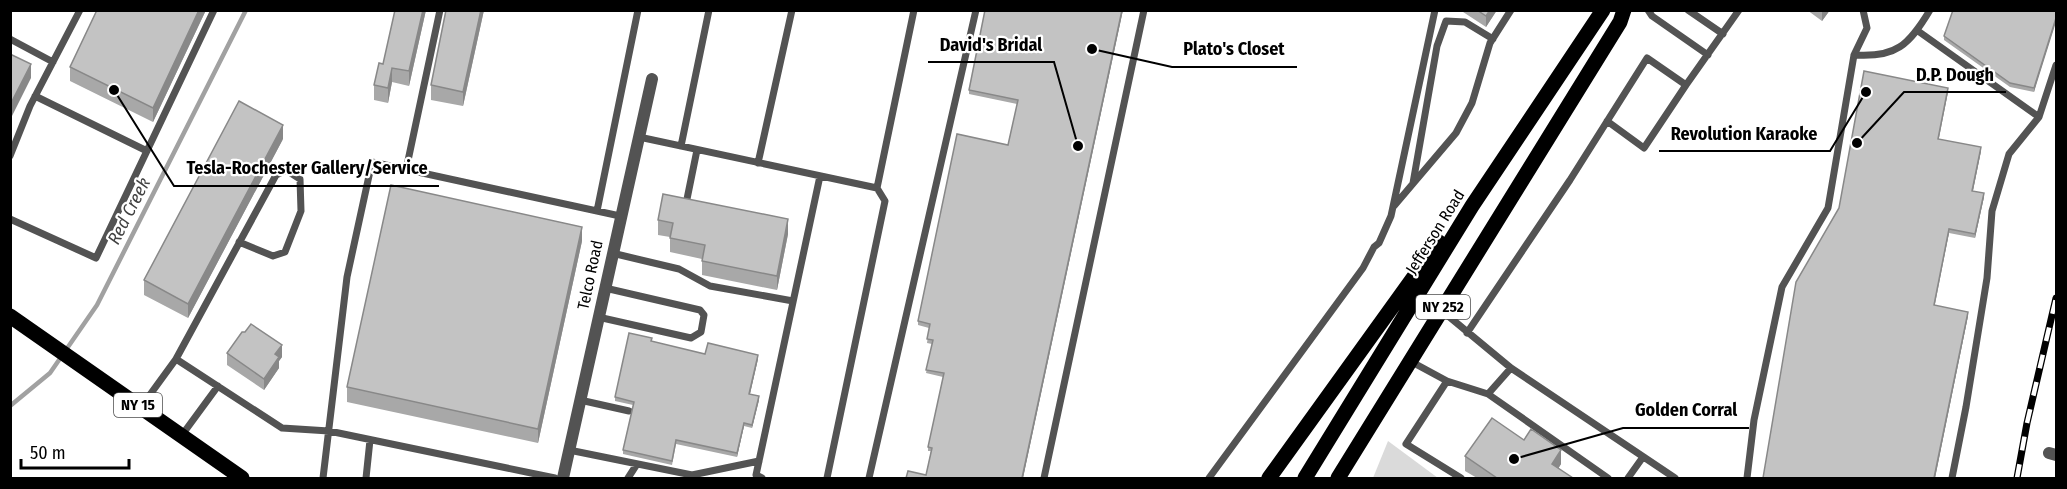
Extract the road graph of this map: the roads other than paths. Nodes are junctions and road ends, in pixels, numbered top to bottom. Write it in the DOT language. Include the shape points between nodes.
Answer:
graph roads {
  1 [pos="80,10"];
  2 [pos="214,10"];
  3 [pos="440,10"];
  4 [pos="638,10"];
  5 [pos="709,10"];
  6 [pos="792,10"];
  7 [pos="914,10"];
  8 [pos="976,10"];
  9 [pos="1144,10"];
  10 [pos="1435,10"];
  11 [pos="1511,10"];
  12 [pos="1603,10"];
  13 [pos="1624,10"];
  14 [pos="1648,10"];
  15 [pos="1688,10"];
  16 [pos="1739,10"];
  17 [pos="1863,10"];
  18 [pos="1930,10"];
  19 [pos="1918,31"];
  20 [pos="1723,34"];
  21 [pos="10,39"];
  22 [pos="1493,39"];
  23 [pos="1708,55"];
  24 [pos="1854,55"];
  25 [pos="53,62"];
  26 [pos="2056,65"];
  27 [pos="652,78"];
  28 [pos="1686,85"];
  29 [pos="35,96"];
  30 [pos="2039,117"];
  31 [pos="1607,121"];
  32 [pos="639,137"];
  33 [pos="681,146"];
  34 [pos="697,150"];
  35 [pos="147,151"];
  36 [pos="10,156"];
  37 [pos="758,163"];
  38 [pos="406,170"];
  39 [pos="820,176"];
  40 [pos="1412,185"];
  41 [pos="877,189"];
  42 [pos="687,199"];
  43 [pos="1472,206"];
  44 [pos="1392,208"];
  45 [pos="597,211"];
  46 [pos="620,216"];
  47 [pos="10,219"];
  48 [pos="239,242"];
  49 [pos="612,253"];
  50 [pos="605,288"];
  51 [pos="793,301"];
  52 [pos="1441,310"];
  53 [pos="10,316"];
  54 [pos="598,317"];
  55 [pos="1467,333"];
  56 [pos="176,359"];
  57 [pos="1410,361"];
  58 [pos="1511,368"];
  59 [pos="1447,381"];
  60 [pos="218,386"];
  61 [pos="1488,394"];
  62 [pos="580,400"];
  63 [pos="141,407"];
  64 [pos="630,411"];
  65 [pos="329,431"];
  66 [pos="182,436"];
  67 [pos="370,440"];
  68 [pos="569,450"];
  69 [pos="1643,457"];
  70 [pos="759,461"];
  71 [pos="637,464"];
  72 [pos="526,476"];
  73 [pos="1342,476"];
  74 [pos="242,478"];
  75 [pos="323,478"];
  76 [pos="366,478"];
  77 [pos="555,478"];
  78 [pos="563,478"];
  79 [pos="628,478"];
  80 [pos="762,478"];
  81 [pos="827,478"];
  82 [pos="869,478"];
  83 [pos="1044,478"];
  84 [pos="1209,478"];
  85 [pos="1269,478"];
  86 [pos="1305,478"];
  87 [pos="1461,478"];
  88 [pos="1608,478"];
  89 [pos="1628,478"];
  90 [pos="1675,478"];
  91 [pos="1747,478"];
  92 [pos="1952,478"];
  1 -- 25 [label="lane"];
  2 -- 35 [label="lane"];
  3 -- 38 [label="lane"];
  4 -- 45 [label="lane"];
  5 -- 33 [label="lane"];
  6 -- 37 [label="lane"];
  7 -- 41 [label="lane"];
  8 -- 82 [label="lane"];
  9 -- 83 [label="lane"];
  10 -- 44 [label="lane"];
  11 -- 22 [label="lane"];
  12 -- 43 [label="main road, Jefferson Road / NY 252"];
  13 -- 52 [label="main road, NY 252"];
  14 -- 23 [label="lane"];
  15 -- 20 [label="lane"];
  16 -- 20 [label="lane"];
  17 -- 24 [label="lane" via="1867,28"];
  18 -- 19 [label="lane"];
  19 -- 24 [label="lane" via="1896,50 1875,57"];
  19 -- 30 [label="lane"];
  20 -- 23 [label="lane"];
  21 -- 25 [label="lane"];
  22 -- 40 [label="lane" via="1472,103 1456,134"];
  22 -- 40 [label="lane" via="1465,22 1446,21 1437,46"];
  23 -- 28 [label="lane"];
  24 -- 91 [label="lane" via="1828,208 1782,287 1754,420"];
  25 -- 29 [label="lane"];
  26 -- 30 [label="lane"];
  27 -- 32 [label="street, Telco Road"];
  28 -- 31 [label="lane" via="1644,148"];
  28 -- 31 [label="lane" via="1647,58"];
  29 -- 35 [label="lane"];
  29 -- 36 [label="lane"];
  30 -- 92 [label="lane" via="2009,153 1992,211 1987,278"];
  31 -- 55 [label="lane"];
  32 -- 33 [label="lane"];
  32 -- 46 [label="street, Telco Road"];
  33 -- 34 [label="lane"];
  34 -- 37 [label="lane"];
  34 -- 42 [label="lane"];
  35 -- 47 [label="lane" via="96,258"];
  37 -- 39 [label="lane"];
  38 -- 45 [label="lane"];
  38 -- 65 [label="lane" via="372,162 347,277"];
  39 -- 41 [label="lane"];
  39 -- 51 [label="lane"];
  40 -- 44 [label="lane"];
  41 -- 81 [label="lane" via="885,201"];
  43 -- 85 [label="main road" via="1439,242"];
  43 -- 86 [label="main road, Jefferson Road / NY 252"];
  44 -- 84 [label="lane" via="1379,243 1363,268"];
  45 -- 46 [label="lane"];
  46 -- 49 [label="street, Telco Road"];
  48 -- 48 [label="lane" via="276,175 285,170 300,179 301,211 285,252 273,256"];
  48 -- 56 [label="lane"];
  49 -- 50 [label="street, Telco Road"];
  49 -- 51 [label="lane" via="679,269 710,286"];
  50 -- 54 [label="street, Telco Road"];
  50 -- 54 [label="lane" via="700,310 704,315 701,332 691,338"];
  51 -- 70 [label="lane"];
  52 -- 55 [label="lane"];
  52 -- 57 [label="main road, NY 252"];
  53 -- 63 [label="main road, NY 15"];
  54 -- 62 [label="street, Telco Road"];
  55 -- 58 [label="lane"];
  56 -- 60 [label="lane"];
  56 -- 63 [label="lane"];
  57 -- 59 [label="lane"];
  57 -- 73 [label="main road, NY 252"];
  58 -- 61 [label="lane"];
  58 -- 69 [label="lane"];
  59 -- 61 [label="lane"];
  59 -- 87 [label="lane" via="1406,444"];
  60 -- 65 [label="lane" via="282,428"];
  60 -- 66 [label="lane"];
  61 -- 88 [label="lane"];
  62 -- 64 [label="lane"];
  62 -- 68 [label="street, Telco Road"];
  63 -- 66 [label="main road, NY 15"];
  65 -- 67 [label="lane"];
  65 -- 75 [label="lane"];
  66 -- 74 [label="main road, NY 15"];
  67 -- 72 [label="lane"];
  67 -- 76 [label="lane"];
  68 -- 71 [label="lane"];
  68 -- 78 [label="street, Telco Road"];
  69 -- 89 [label="lane"];
  69 -- 90 [label="lane"];
  70 -- 71 [label="lane" via="692,475"];
  70 -- 80 [label="lane" via="756,475"];
  71 -- 79 [label="lane"];
  72 -- 77 [label="lane"];
}
